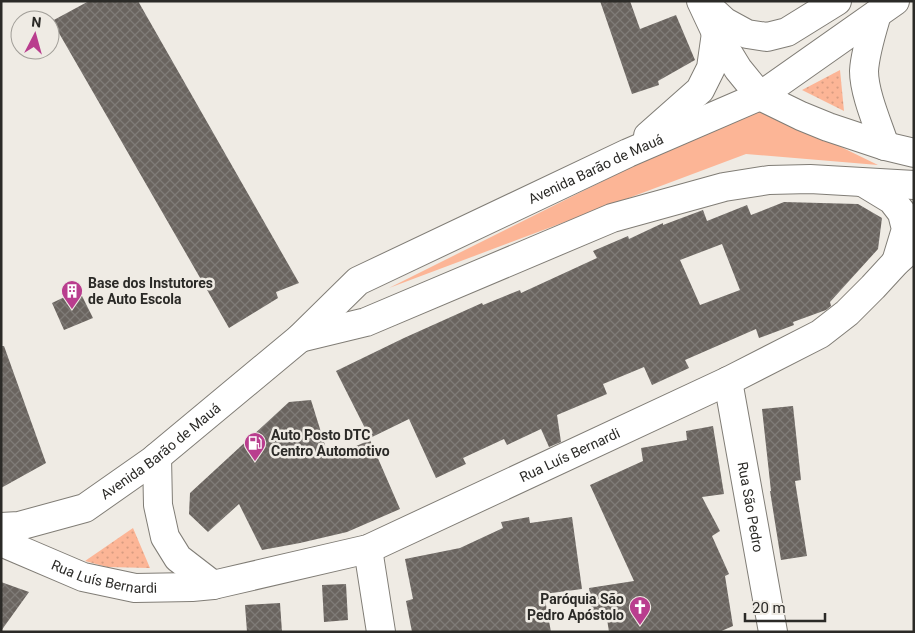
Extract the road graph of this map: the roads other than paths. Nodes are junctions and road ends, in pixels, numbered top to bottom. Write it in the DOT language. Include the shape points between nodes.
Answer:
graph roads {
  1 [pos="702,1"];
  2 [pos="837,1"];
  3 [pos="886,7"];
  4 [pos="716,33"];
  5 [pos="760,96"];
  6 [pos="885,146"];
  7 [pos="628,153"];
  8 [pos="914,154"];
  9 [pos="864,183"];
  10 [pos="914,185"];
  11 [pos="905,254"];
  12 [pos="300,338"];
  13 [pos="728,381"];
  14 [pos="157,457"];
  15 [pos="1,527"];
  16 [pos="1,542"];
  17 [pos="368,549"];
  18 [pos="213,585"];
  19 [pos="381,632"];
  20 [pos="773,632"];
  1 -- 2 [label="main road" via="725,22 747,34 767,37 787,32"];
  1 -- 4 [label="main road"];
  3 -- 5 [label="main road, Avenida Barão de Mauá"];
  3 -- 6 [label="main road" via="864,70"];
  4 -- 5 [label="main road" via="738,69"];
  4 -- 7 [label="main road" via="710,68 700,90"];
  5 -- 6 [label="main road" via="828,127"];
  5 -- 7 [label="main road, Avenida Barão de Mauá"];
  6 -- 8 [label="main road"];
  7 -- 12 [label="main road, Avenida Barão de Mauá" via="358,281"];
  9 -- 10 [label="main road, Avenida Barão de Mauá"];
  9 -- 11 [label="main road, Rua Luís Bernardi" via="892,200 902,213 906,229"];
  9 -- 12 [label="main road, Avenida Barão de Mauá" via="769,180 672,200 612,218 366,322"];
  11 -- 13 [label="main road, Rua Luís Bernardi" via="847,313 820,334"];
  12 -- 14 [label="main road, Avenida Barão de Mauá"];
  13 -- 17 [label="main road, Rua Luís Bernardi"];
  13 -- 20 [label="main road, Rua São Pedro"];
  14 -- 15 [label="main road, Avenida Barão de Mauá" via="85,508 19,526"];
  14 -- 18 [label="main road" via="158,506 165,537 178,558"];
  16 -- 18 [label="main road, Rua Luís Bernardi" via="83,577 135,588"];
  17 -- 18 [label="main road, Rua Luís Bernardi"];
  17 -- 19 [label="main road"];
}
